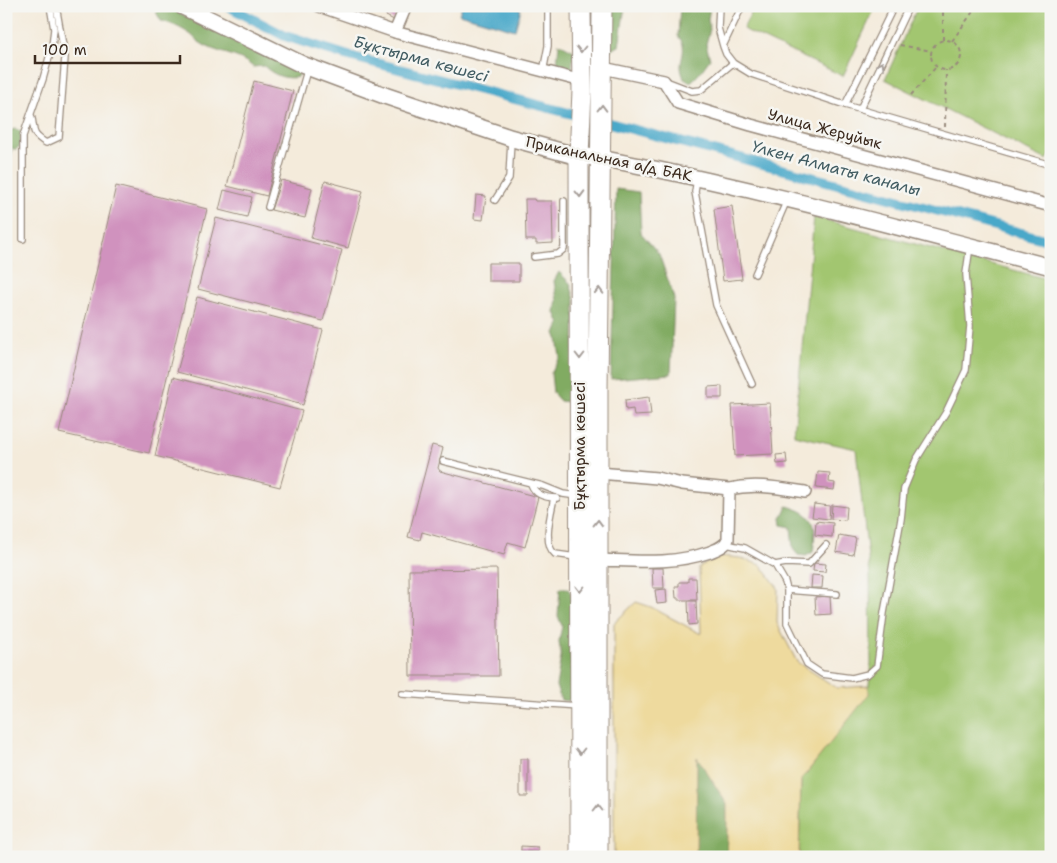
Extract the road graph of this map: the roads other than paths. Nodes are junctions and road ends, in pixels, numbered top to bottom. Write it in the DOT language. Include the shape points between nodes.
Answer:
graph roads {
  1 [pos="50,6"];
  2 [pos="56,6"];
  3 [pos="182,6"];
  4 [pos="319,6"];
  5 [pos="406,6"];
  6 [pos="548,6"];
  7 [pos="581,6"];
  8 [pos="602,6"];
  9 [pos="719,6"];
  10 [pos="742,6"];
  11 [pos="894,6"];
  12 [pos="909,6"];
  13 [pos="395,32"];
  14 [pos="723,46"];
  15 [pos="733,64"];
  16 [pos="308,67"];
  17 [pos="603,68"];
  18 [pos="544,72"];
  19 [pos="664,81"];
  20 [pos="582,86"];
  21 [pos="845,105"];
  22 [pos="860,109"];
  23 [pos="30,114"];
  24 [pos="511,138"];
  25 [pos="601,153"];
  26 [pos="579,156"];
  27 [pos="1051,165"];
  28 [pos="698,177"];
  29 [pos="788,198"];
  30 [pos="495,200"];
  31 [pos="564,201"];
  32 [pos="1051,206"];
  33 [pos="268,207"];
  34 [pos="572,226"];
  35 [pos="23,239"];
  36 [pos="970,246"];
  37 [pos="534,257"];
  38 [pos="1051,268"];
  39 [pos="755,274"];
  40 [pos="752,384"];
  41 [pos="589,390"];
  42 [pos="443,462"];
  43 [pos="598,473"];
  44 [pos="531,484"];
  45 [pos="729,489"];
  46 [pos="805,492"];
  47 [pos="571,495"];
  48 [pos="554,498"];
  49 [pos="726,544"];
  50 [pos="826,545"];
  51 [pos="589,558"];
  52 [pos="775,565"];
  53 [pos="788,590"];
  54 [pos="837,594"];
  55 [pos="589,650"];
  56 [pos="402,694"];
  57 [pos="580,706"];
  58 [pos="580,857"];
  59 [pos="598,857"];
  1 -- 23 [label="lane" via="54,28 52,47"];
  2 -- 23 [label="lane" via="65,57 58,137 46,142 36,136"];
  3 -- 16 [label="main road, Приканальная а/д БАК"];
  4 -- 13 [label="street"];
  5 -- 13 [label="street"];
  6 -- 18 [label="lane"];
  7 -- 20 [label="main road, Бұқтырма көшесі, one-way"];
  8 -- 17 [label="main road, Бұқтырма көшесі"];
  9 -- 14 [label="lane" via="718,28"];
  10 -- 14 [label="lane"];
  11 -- 21 [label="lane"];
  22 -- 12 [label="lane, one-way"];
  13 -- 18 [label="street"];
  14 -- 15 [label="lane"];
  15 -- 19 [label="lane" via="701,90 692,91"];
  15 -- 21 [label="lane" via="751,74"];
  16 -- 24 [label="main road, Приканальная а/д БАК"];
  16 -- 33 [label="lane"];
  17 -- 19 [label="street"];
  25 -- 17 [label="main road, Бұқтырма көшесі, one-way"];
  18 -- 20 [label="street"];
  19 -- 32 [label="street, Улица Жеруйык" via="678,102 751,125"];
  20 -- 26 [label="main road, Бұқтырма көшесі"];
  21 -- 22 [label="lane"];
  22 -- 27 [label="lane"];
  23 -- 35 [label="lane" via="23,136"];
  24 -- 26 [label="main road, Приканальная а/д БАК"];
  24 -- 30 [label="lane" via="509,178"];
  25 -- 26 [label="main road, Приканальная а/д БАК"];
  25 -- 28 [label="street, Приканальная а/д БАК"];
  41 -- 25 [label="main road, Бұқтырма көшесі, one-way"];
  26 -- 34 [label="main road, Бұқтырма көшесі, one-way"];
  28 -- 29 [label="street, Приканальная а/д БАК"];
  28 -- 40 [label="lane" via="695,192 716,305"];
  29 -- 36 [label="street, Приканальная а/д БАК"];
  29 -- 39 [label="lane"];
  31 -- 34 [label="lane"];
  34 -- 37 [label="lane" via="561,252"];
  34 -- 41 [label="main road, Бұқтырма көшесі, one-way"];
  36 -- 38 [label="street, Приканальная а/д БАК"];
  36 -- 53 [label="lane" via="966,274 970,326 966,370 946,412 916,460 904,489 877,666 868,674 852,678 822,674 807,664 787,623"];
  41 -- 43 [label="main road, Бұқтырма көшесі"];
  41 -- 47 [label="main road, Бұқтырма көшесі"];
  42 -- 44 [label="lane"];
  43 -- 45 [label="street"];
  51 -- 43 [label="main road, Бұқтырма көшесі, one-way"];
  44 -- 47 [label="lane"];
  44 -- 48 [label="lane" via="534,491"];
  45 -- 46 [label="street" via="745,485"];
  45 -- 49 [label="street"];
  47 -- 48 [label="lane"];
  47 -- 51 [label="main road, Бұқтырма көшесі"];
  48 -- 51 [label="lane" via="548,546 555,554"];
  49 -- 51 [label="street" via="694,557 664,562"];
  49 -- 52 [label="lane" via="745,548"];
  50 -- 52 [label="lane" via="809,564"];
  51 -- 55 [label="main road, Бұқтырма көшесі"];
  52 -- 53 [label="lane"];
  53 -- 54 [label="lane"];
  55 -- 57 [label="main road, Бұқтырма көшесі"];
  59 -- 55 [label="main road, Бұқтырма көшесі, one-way"];
  56 -- 57 [label="lane"];
  57 -- 58 [label="main road, Бұқтырма көшесі, one-way"];
}
